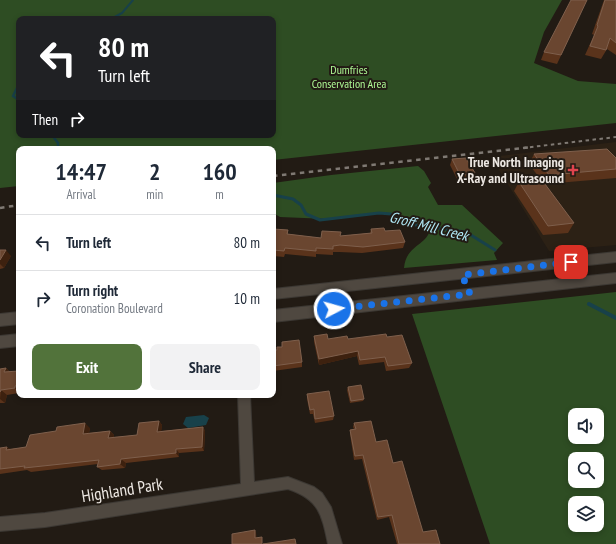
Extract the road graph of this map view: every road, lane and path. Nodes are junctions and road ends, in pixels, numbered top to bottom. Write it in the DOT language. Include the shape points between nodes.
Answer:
graph roads {
  1 [pos="616,257"];
  2 [pos="462,275"];
  3 [pos="616,278"];
  4 [pos="276,294"];
  5 [pos="470,294"];
  6 [pos="276,316"];
  7 [pos="16,318"];
  8 [pos="0,320"];
  9 [pos="16,340"];
  10 [pos="0,342"];
  11 [pos="244,398"];
  12 [pos="248,489"];
  13 [pos="0,524"];
  14 [pos="335,544"];
  1 -- 2 [label="main road"];
  2 -- 4 [label="main road"];
  2 -- 5 [label="main road"];
  3 -- 5 [label="main road"];
  5 -- 6 [label="main road"];
  7 -- 8 [label="main road"];
  9 -- 10 [label="main road"];
  11 -- 12 [label="street"];
  12 -- 13 [label="street, Highland Park" via="45,520"];
  12 -- 14 [label="street, Highland Park" via="288,484 304,487 317,495 329,517"];
}
